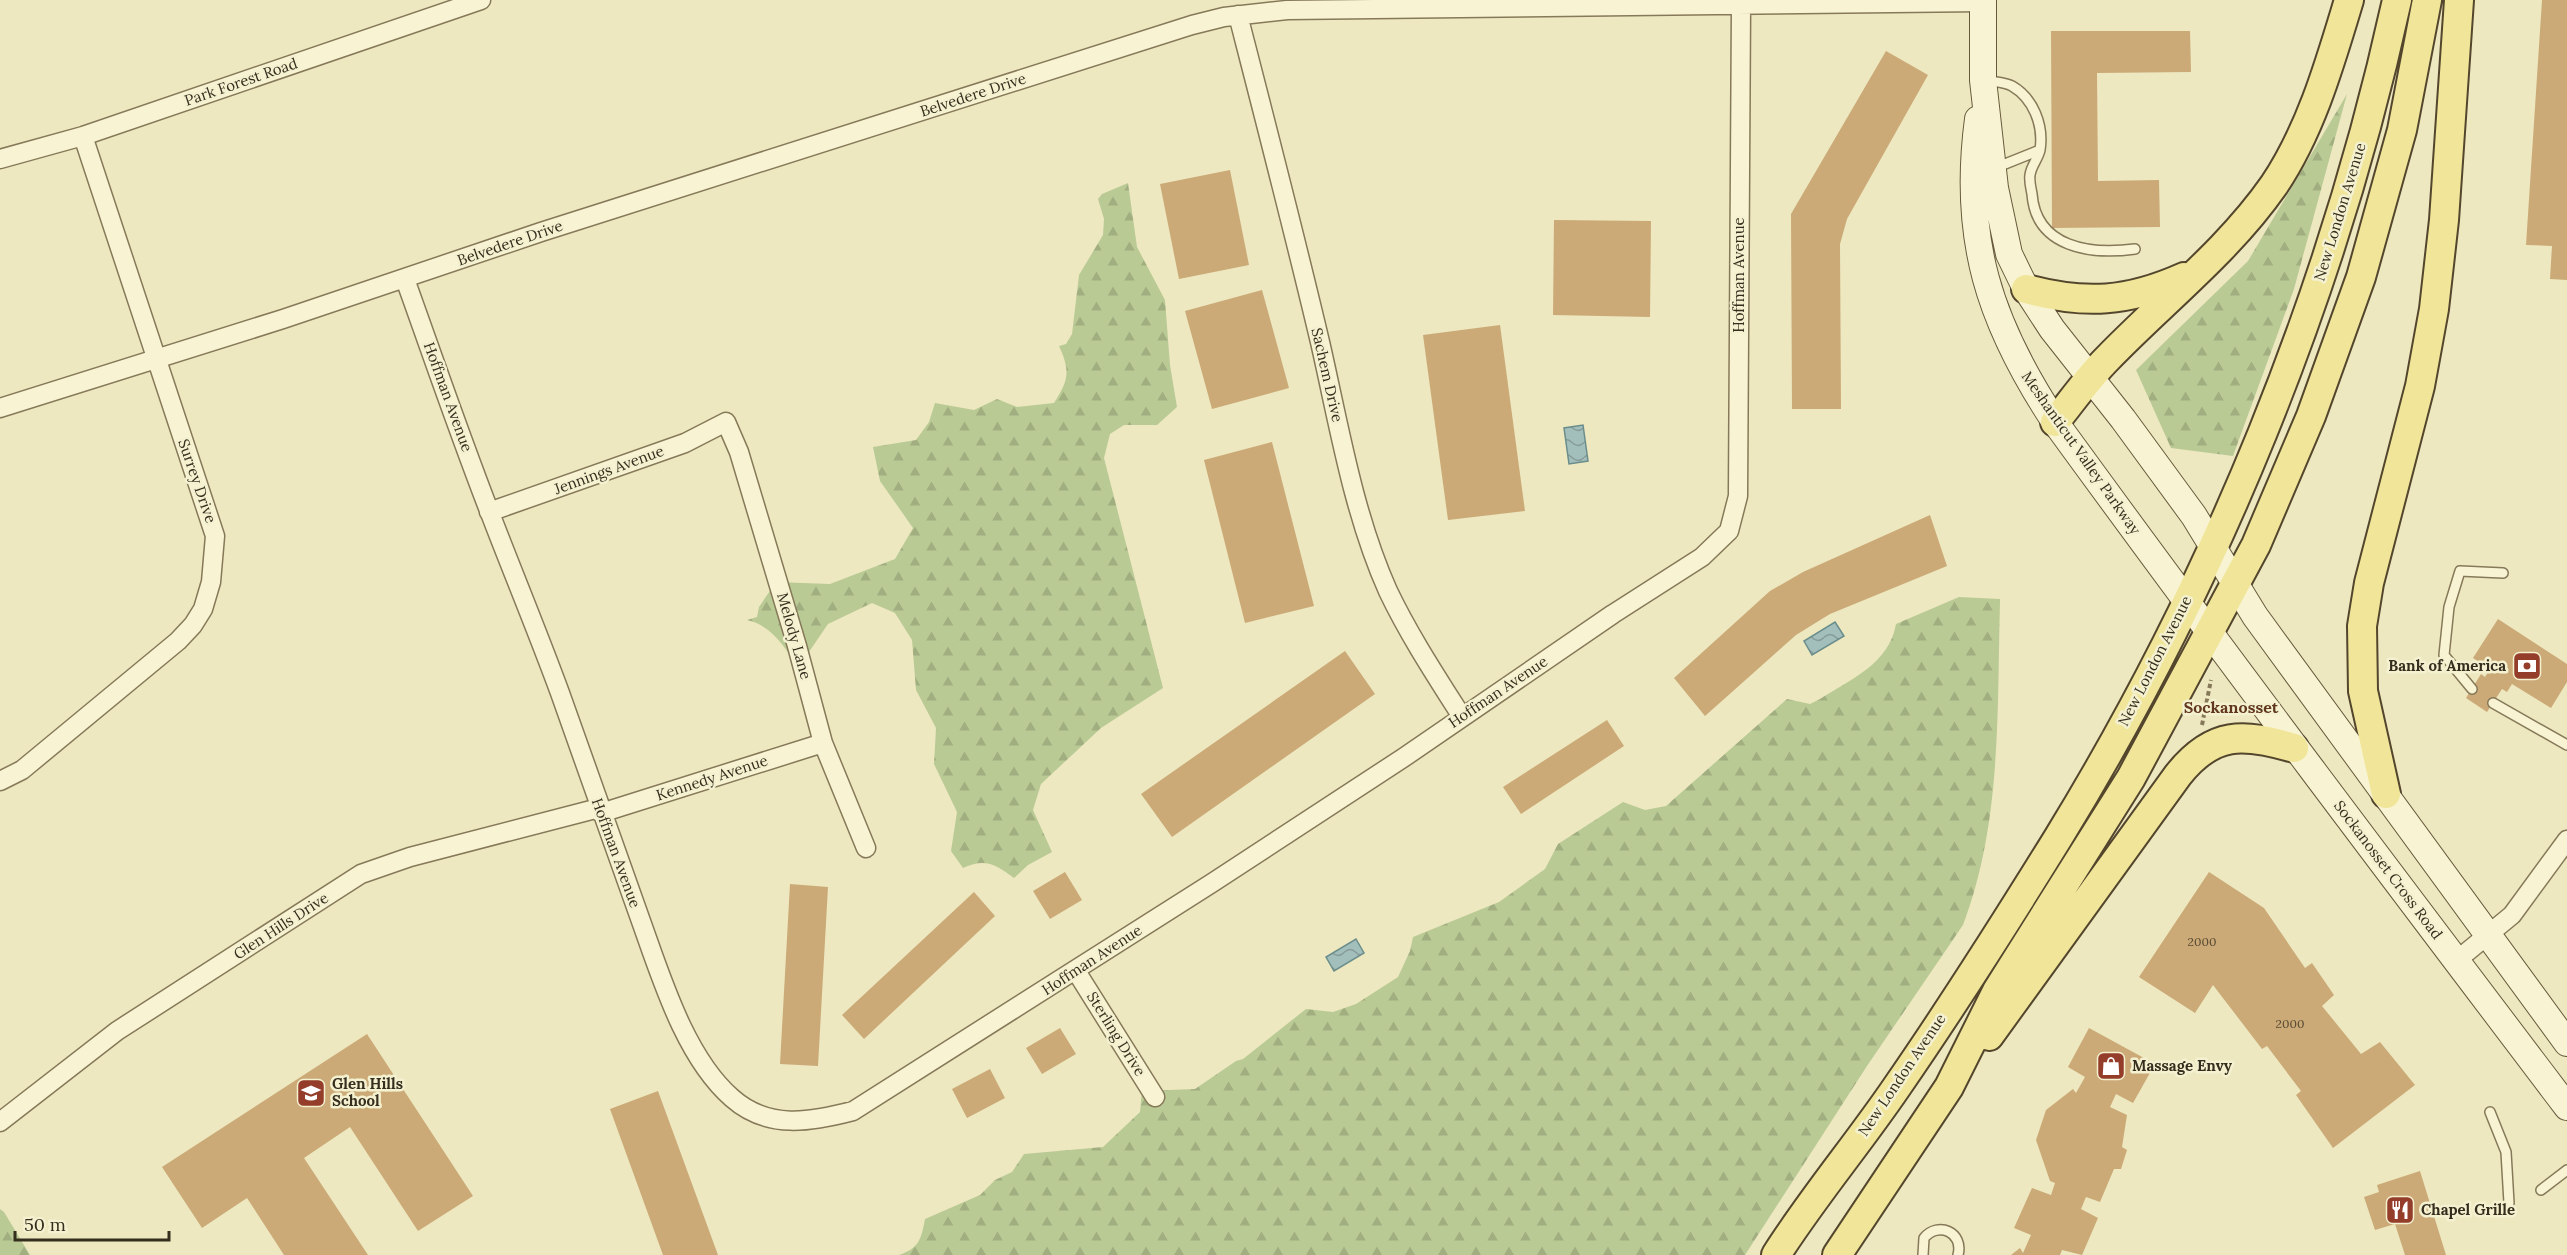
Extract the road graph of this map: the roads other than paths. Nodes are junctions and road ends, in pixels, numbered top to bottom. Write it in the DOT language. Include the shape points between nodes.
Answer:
graph roads {
  1 [pos="481,0"];
  2 [pos="2397,0"];
  3 [pos="2427,0"];
  4 [pos="2458,0"];
  5 [pos="1983,1"];
  6 [pos="2342,2"];
  7 [pos="1486,4"];
  8 [pos="1741,5"];
  9 [pos="1238,15"];
  10 [pos="1983,80"];
  11 [pos="83,136"];
  12 [pos="2040,150"];
  13 [pos="0,159"];
  14 [pos="1993,169"];
  15 [pos="2135,249"];
  16 [pos="2197,271"];
  17 [pos="405,279"];
  18 [pos="2026,289"];
  19 [pos="156,358"];
  20 [pos="2091,379"];
  21 [pos="0,408"];
  22 [pos="726,422"];
  23 [pos="2055,422"];
  24 [pos="489,512"];
  25 [pos="2212,545"];
  26 [pos="2503,573"];
  27 [pos="2236,583"];
  28 [pos="2186,601"];
  29 [pos="2210,633"];
  30 [pos="2472,688"];
  31 [pos="2493,703"];
  32 [pos="1462,717"];
  33 [pos="823,743"];
  34 [pos="2567,745"];
  35 [pos="2294,748"];
  36 [pos="0,781"];
  37 [pos="2386,794"];
  38 [pos="600,811"];
  39 [pos="2567,840"];
  40 [pos="866,848"];
  41 [pos="2488,935"];
  42 [pos="2456,961"];
  43 [pos="1076,971"];
  44 [pos="2567,1042"];
  45 [pos="1948,1087"];
  46 [pos="1155,1097"];
  47 [pos="2567,1107"];
  48 [pos="2490,1112"];
  49 [pos="0,1122"];
  50 [pos="2567,1170"];
  51 [pos="2541,1190"];
  52 [pos="2509,1203"];
  53 [pos="1776,1255"];
  54 [pos="1837,1255"];
  55 [pos="1923,1255"];
  56 [pos="1958,1255"];
  1 -- 11 [label="street, Park Forest Road"];
  2 -- 25 [label="main road, New London Avenue" via="2360,147 2317,286 2260,436"];
  3 -- 27 [label="main road" via="2402,130 2361,277 2311,416"];
  4 -- 37 [label="main road" via="2444,220 2434,309 2420,387 2369,583 2362,626 2363,691"];
  5 -- 8 [label="street, Belvedere Drive"];
  5 -- 10 [label="street, Meshanticut Valley Parkway"];
  6 -- 16 [label="main road" via="2334,47 2303,131 2274,184 2238,230"];
  7 -- 8 [label="street, Belvedere Drive"];
  7 -- 9 [label="street, Belvedere Drive"];
  8 -- 32 [label="street, Hoffman Avenue" via="1739,485 1729,531 1702,557"];
  9 -- 17 [label="street, Belvedere Drive" via="1169,32"];
  9 -- 32 [label="street, Sachem Drive" via="1292,221 1352,483 1371,545 1388,591"];
  10 -- 12 [label="lane" via="2010,85 2027,97 2037,115"];
  10 -- 14 [label="street, Meshanticut Valley Parkway"];
  10 -- 23 [label="street, Meshanticut Valley Parkway" via="1972,184 1980,256 1986,284 2011,348"];
  11 -- 13 [label="street, Park Forest Road"];
  11 -- 19 [label="street, Surrey Drive"];
  12 -- 14 [label="lane"];
  12 -- 15 [label="lane" via="2030,176 2033,208 2050,232 2067,244 2087,250"];
  14 -- 18 [label="street, Meshanticut Valley Parkway" via="2006,243"];
  16 -- 18 [label="main road" via="2163,286 2110,300 2073,300"];
  16 -- 20 [label="main road"];
  17 -- 19 [label="street, Belvedere Drive"];
  17 -- 24 [label="street, Hoffman Avenue"];
  18 -- 20 [label="street, Meshanticut Valley Parkway"];
  19 -- 21 [label="street, Belvedere Drive"];
  19 -- 36 [label="street, Surrey Drive" via="215,536 211,582 203,609 178,642 22,770"];
  20 -- 23 [label="main road"];
  20 -- 25 [label="street, Meshanticut Valley Parkway"];
  22 -- 24 [label="street, Jennings Avenue" via="685,443"];
  22 -- 33 [label="street, Melody Lane" via="743,463"];
  23 -- 28 [label="street, Meshanticut Valley Parkway"];
  24 -- 38 [label="street, Hoffman Avenue" via="560,693"];
  25 -- 27 [label="street, Meshanticut Valley Parkway"];
  25 -- 28 [label="main road, New London Avenue"];
  26 -- 30 [label="lane" via="2460,571 2449,607 2444,655"];
  27 -- 29 [label="main road"];
  27 -- 37 [label="street" via="2255,616"];
  28 -- 29 [label="street, Meshanticut Valley Parkway"];
  28 -- 53 [label="main road, New London Avenue" via="2145,686 2058,837 1896,1088"];
  29 -- 35 [label="street, Sockanosset Cross Road"];
  29 -- 45 [label="main road" via="2101,828 1997,991"];
  31 -- 34 [label="lane"];
  32 -- 43 [label="street, Hoffman Avenue"];
  33 -- 38 [label="street, Kennedy Avenue"];
  33 -- 40 [label="street, Melody Lane"];
  35 -- 42 [label="street, Sockanosset Cross Road"];
  35 -- 45 [label="main road" via="2245,737 2219,741 2198,753"];
  37 -- 41 [label="street"];
  38 -- 43 [label="street, Hoffman Avenue" via="680,1022 722,1088 745,1108 768,1118 795,1122 853,1111"];
  38 -- 49 [label="street, Glen Hills Drive" via="410,857 361,874 117,1031"];
  39 -- 41 [label="street" via="2511,915"];
  41 -- 42 [label="street"];
  41 -- 44 [label="street"];
  42 -- 47 [label="street, Sockanosset Cross Road"];
  43 -- 46 [label="street, Sterling Drive"];
  45 -- 54 [label="main road"];
  48 -- 52 [label="lane" via="2506,1152"];
  50 -- 51 [label="lane"];
  55 -- 56 [label="lane" via="1924,1238 1943,1229 1957,1237"];
}
